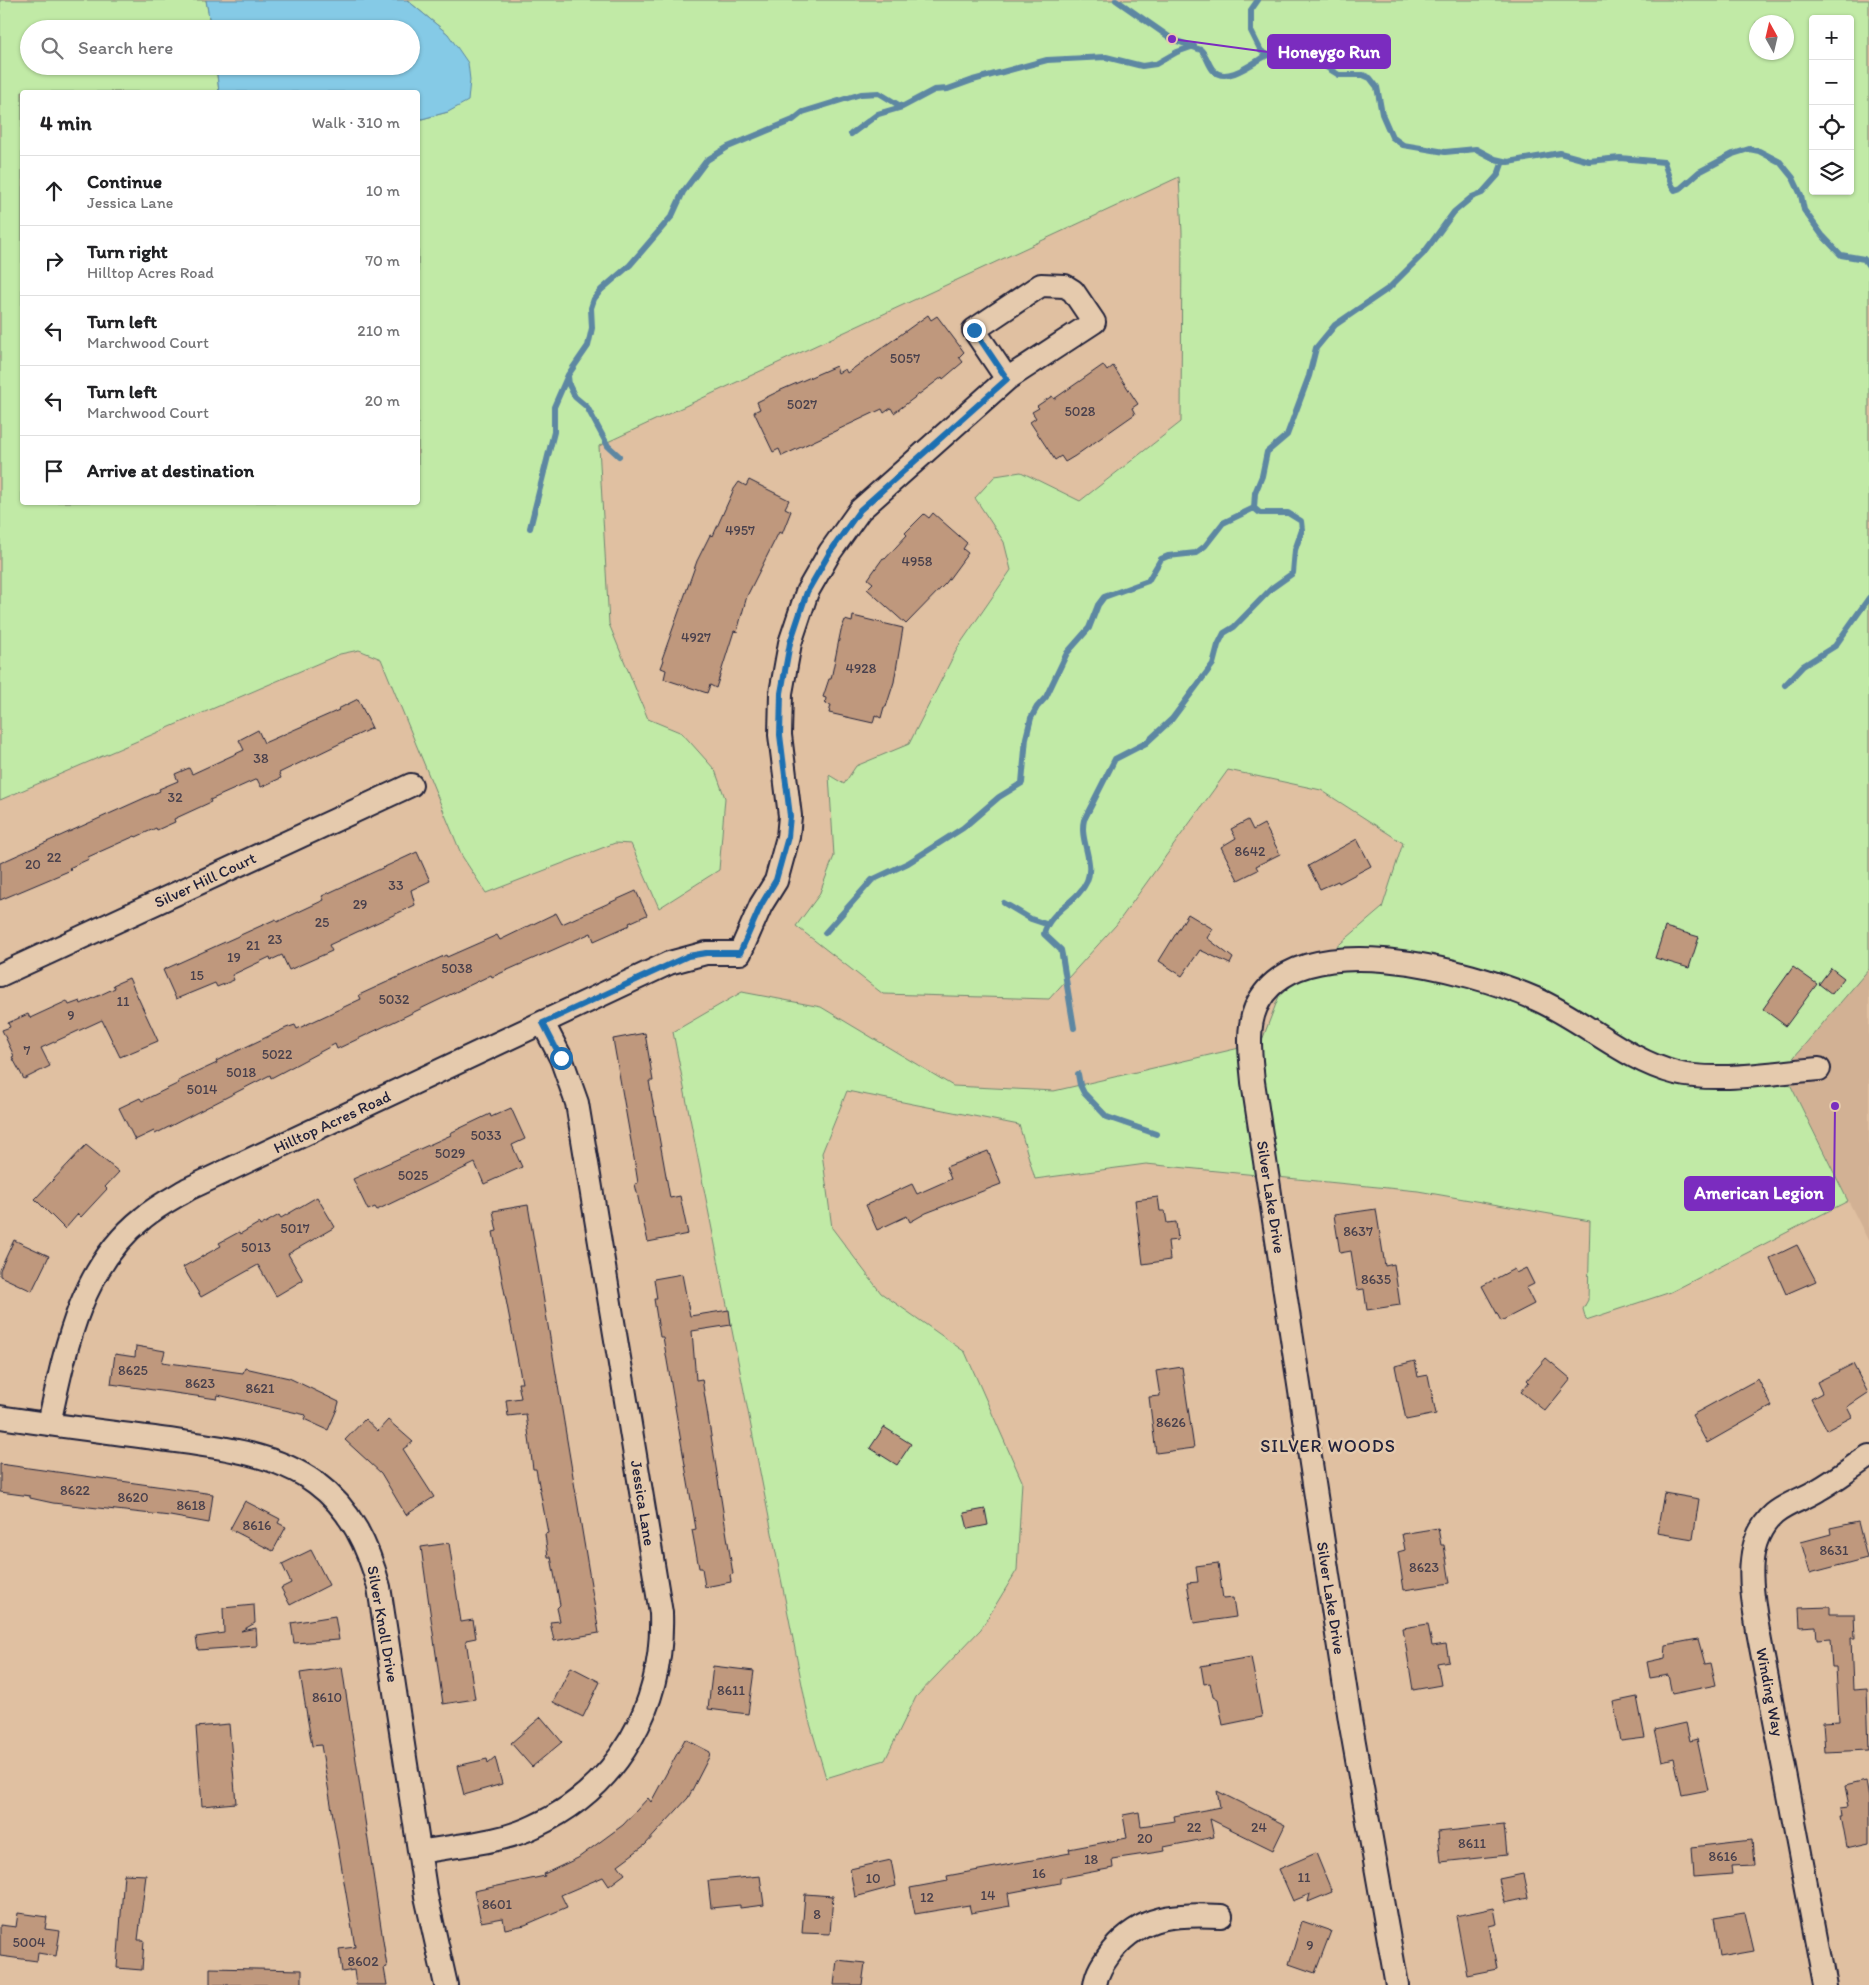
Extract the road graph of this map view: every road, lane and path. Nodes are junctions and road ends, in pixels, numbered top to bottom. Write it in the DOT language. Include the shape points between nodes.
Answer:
graph roads {
  1 [pos="1007,379"];
  2 [pos="411,785"];
  3 [pos="0,975"];
  4 [pos="543,1023"];
  5 [pos="1819,1069"];
  6 [pos="0,1418"];
  7 [pos="49,1424"];
  8 [pos="1869,1456"];
  9 [pos="420,1852"];
  10 [pos="1221,1916"];
  11 [pos="446,1985"];
  12 [pos="1095,1985"];
  13 [pos="1397,1985"];
  14 [pos="1825,1985"];
  1 -- 1 [label="street" via="1094,322 1073,291 1065,286 1040,285 974,330"];
  1 -- 4 [label="street, Hilltop Acres Road" via="860,510 807,592 790,643 781,693 780,735 790,816 788,837 776,880 740,953 688,956"];
  2 -- 3 [label="street, Silver Hill Court"];
  4 -- 7 [label="street, Hilltop Acres Road" via="188,1189 142,1218 112,1251 78,1311 65,1350"];
  4 -- 9 [label="street, Jessica Lane" via="561,1058 577,1103 661,1612 662,1644 654,1683 637,1730 606,1774 588,1793 567,1810 526,1830"];
  5 -- 13 [label="street, Silver Lake Drive" via="1711,1077 1675,1073 1633,1054 1535,998 1496,983 1418,963 1358,960 1309,966 1279,979 1256,1007 1250,1040 1255,1091 1348,1711"];
  6 -- 7 [label="street, Silver Knoll Drive"];
  7 -- 9 [label="street, Silver Knoll Drive" via="201,1445 279,1463 316,1483 345,1512 361,1534 379,1588"];
  8 -- 14 [label="street, Winding Way" via="1817,1491 1774,1514 1756,1539 1752,1554 1751,1576 1757,1623"];
  9 -- 11 [label="street, Silver Knoll Drive" via="426,1896"];
  10 -- 12 [label="street" via="1183,1914 1157,1919 1136,1928 1121,1940 1104,1962"];
}
